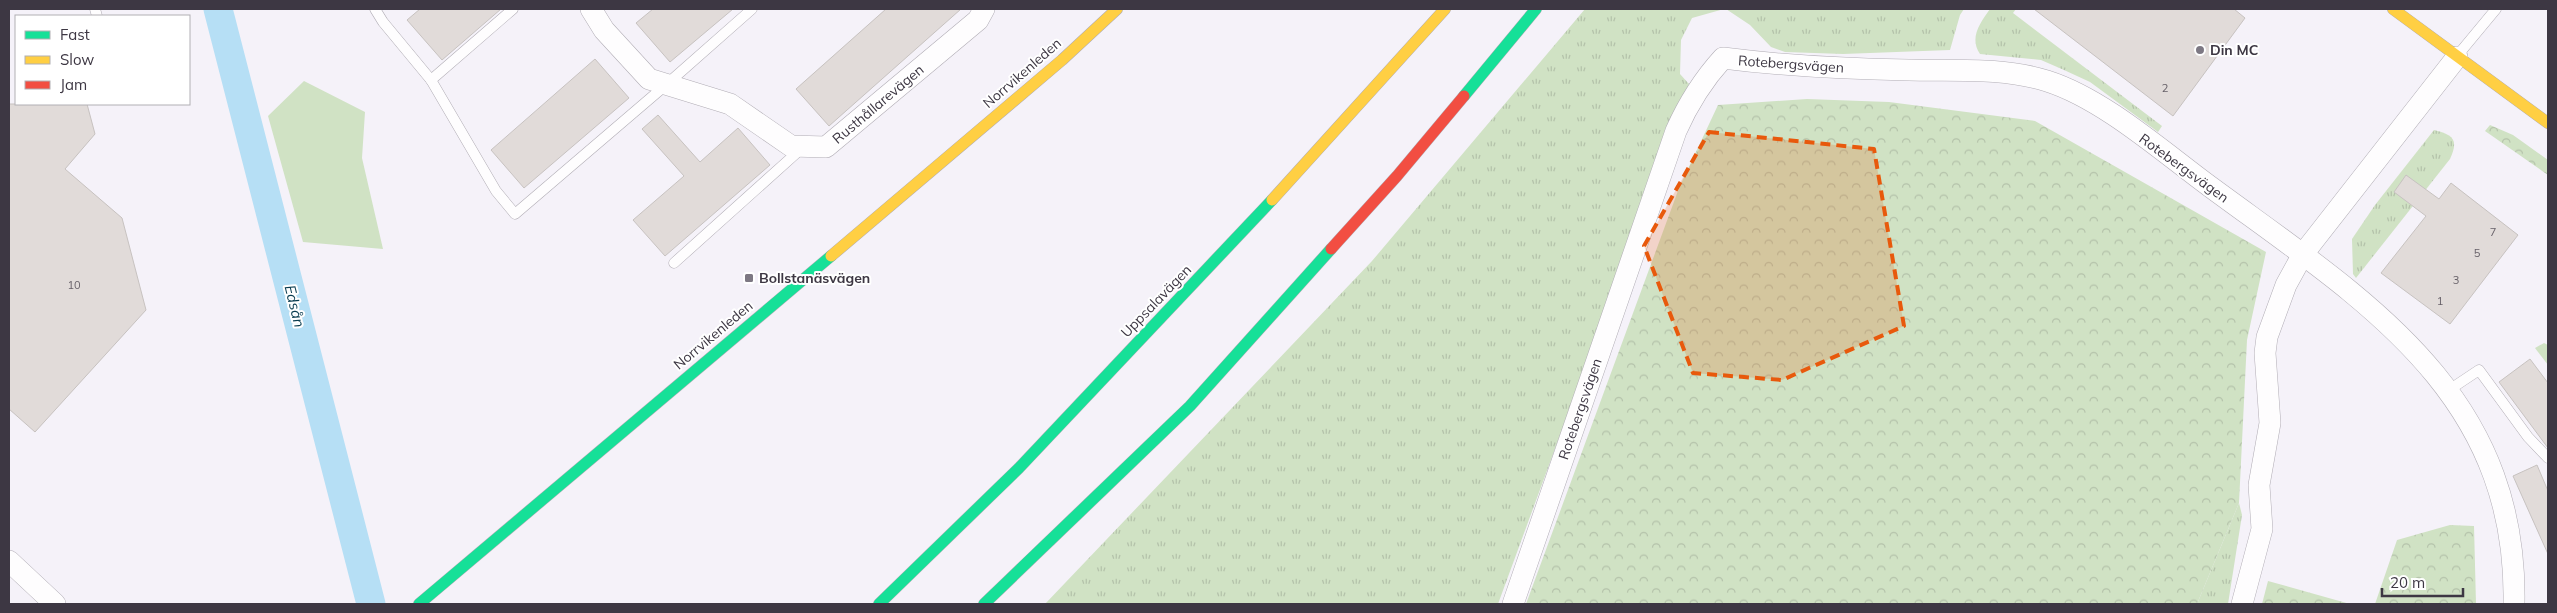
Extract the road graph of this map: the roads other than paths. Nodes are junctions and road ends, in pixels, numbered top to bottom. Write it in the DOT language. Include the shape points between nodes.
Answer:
graph roads {
  1 [pos="375,9"];
  2 [pos="513,9"];
  3 [pos="591,9"];
  4 [pos="752,9"];
  5 [pos="984,9"];
  6 [pos="1118,9"];
  7 [pos="1445,9"];
  8 [pos="1536,9"];
  9 [pos="2393,9"];
  10 [pos="2496,9"];
  11 [pos="2457,57"];
  12 [pos="431,80"];
  13 [pos="667,84"];
  14 [pos="2548,123"];
  15 [pos="804,146"];
  16 [pos="2303,254"];
  17 [pos="674,263"];
  18 [pos="2449,390"];
  19 [pos="2548,458"];
  20 [pos="9,561"];
  21 [pos="55,604"];
  22 [pos="419,604"];
  23 [pos="879,604"];
  24 [pos="984,604"];
  25 [pos="1513,604"];
  26 [pos="2242,604"];
  27 [pos="2514,604"];
  1 -- 12 [label="lane"];
  2 -- 12 [label="lane"];
  3 -- 13 [label="street, Rusthållarevägen" via="604,30 649,79"];
  4 -- 13 [label="lane"];
  5 -- 15 [label="street, Rusthållarevägen" via="978,20 826,147"];
  6 -- 22 [label="main road, Norrvikenleden" via="1062,60"];
  7 -- 23 [label="main road, Uppsalavägen" via="1262,211 1039,446"];
  8 -- 24 [label="main road" via="1397,176 1190,406"];
  9 -- 11 [label="main road"];
  10 -- 11 [label="lane"];
  11 -- 14 [label="main road"];
  11 -- 16 [label="street"];
  12 -- 13 [label="lane" via="496,191 515,214"];
  13 -- 15 [label="street, Rusthållarevägen" via="730,104 791,146"];
  15 -- 17 [label="lane"];
  16 -- 18 [label="street, Rotebergsvägen" via="2404,339"];
  16 -- 25 [label="street, Rotebergsvägen" via="2123,122 2086,99 2047,81 2011,72 1796,67 1723,58 1688,103 1676,131"];
  16 -- 26 [label="street" via="2266,337 2270,423 2259,485 2262,529"];
  18 -- 19 [label="lane" via="2479,370 2528,437"];
  18 -- 27 [label="street, Rotebergsvägen" via="2483,448 2494,478 2511,543"];
  20 -- 21 [label="street"];
}
